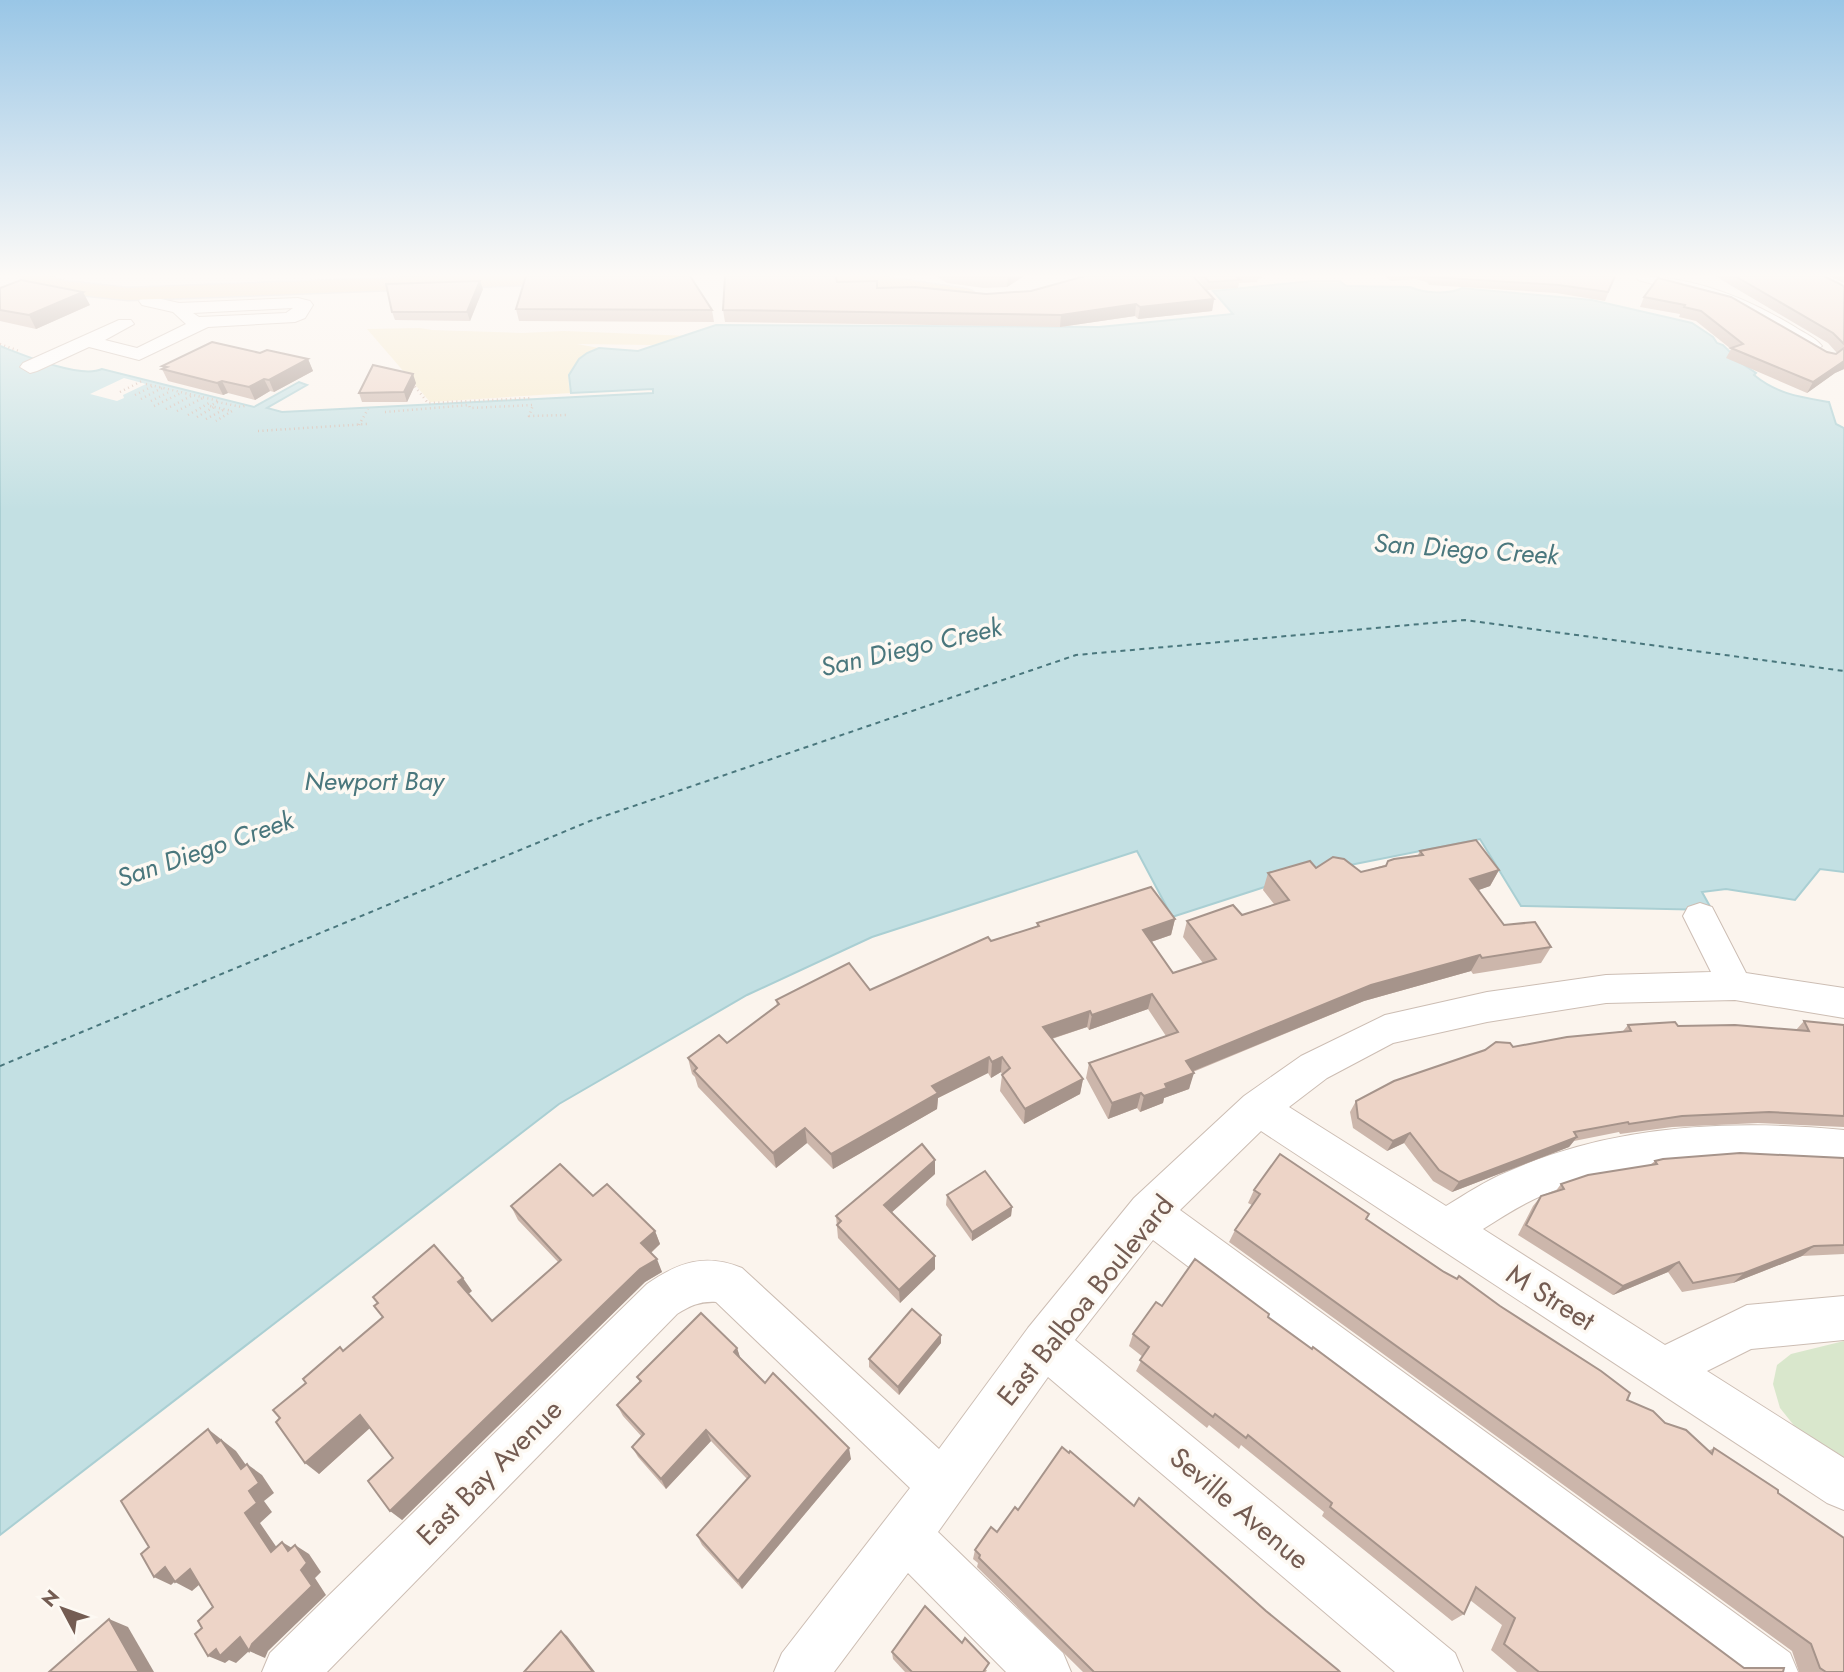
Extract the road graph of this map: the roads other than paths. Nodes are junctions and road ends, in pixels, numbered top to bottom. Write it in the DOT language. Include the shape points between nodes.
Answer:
graph roads {
  1 [pos="59,354"];
  2 [pos="1826,354"];
  3 [pos="1829,356"];
  4 [pos="30,367"];
  5 [pos="1699,916"];
  6 [pos="1735,986"];
  7 [pos="1844,1003"];
  8 [pos="1258,1108"];
  9 [pos="1844,1147"];
  10 [pos="1149,1212"];
  11 [pos="1445,1230"];
  12 [pos="1844,1318"];
  13 [pos="1044,1344"];
  14 [pos="1665,1369"];
  15 [pos="942,1485"];
  16 [pos="1844,1486"];
  17 [pos="906,1535"];
  18 [pos="289,1672"];
  19 [pos="801,1672"];
  20 [pos="1044,1672"];
  21 [pos="1436,1672"];
  22 [pos="1771,1672"];
  1 -- 4 [label="street"];
  2 -- 3 [label="street"];
  5 -- 6 [label="street"];
  6 -- 7 [label="street, East Balboa Boulevard"];
  6 -- 8 [label="street, East Balboa Boulevard" via="1606,989 1487,1007 1385,1030 1314,1067"];
  8 -- 10 [label="street, East Balboa Boulevard"];
  8 -- 11 [label="street, M Street"];
  9 -- 11 [label="street" via="1732,1143 1619,1154 1528,1182"];
  10 -- 13 [label="street, East Balboa Boulevard"];
  10 -- 22 [label="street"];
  11 -- 14 [label="street, M Street"];
  12 -- 14 [label="street" via="1747,1327"];
  13 -- 15 [label="street, East Balboa Boulevard"];
  13 -- 21 [label="street, Seville Avenue"];
  14 -- 16 [label="street, M Street"];
  15 -- 17 [label="street, East Balboa Boulevard"];
  15 -- 18 [label="street, East Bay Avenue" via="727,1283 714,1279 696,1282 662,1299"];
  17 -- 19 [label="street, East Balboa Boulevard"];
  17 -- 20 [label="street"];
}
